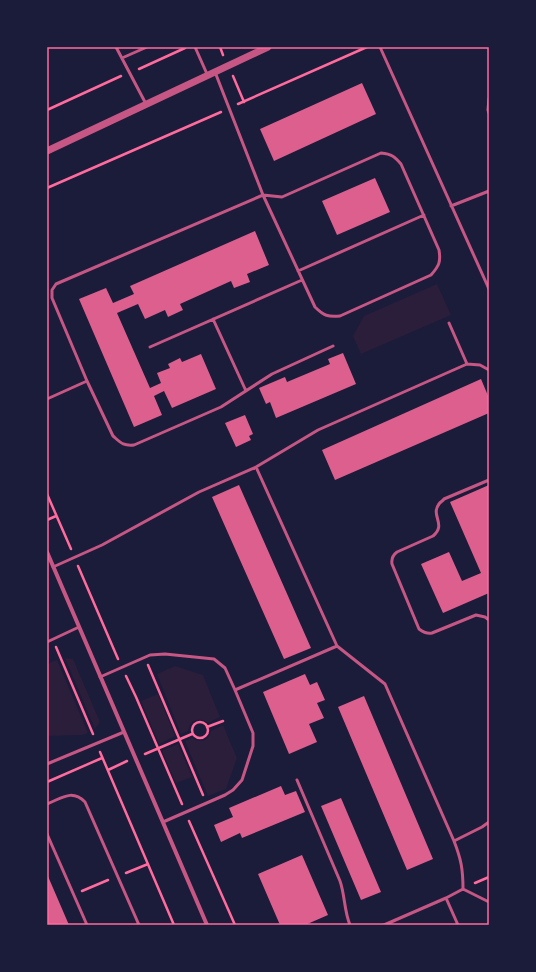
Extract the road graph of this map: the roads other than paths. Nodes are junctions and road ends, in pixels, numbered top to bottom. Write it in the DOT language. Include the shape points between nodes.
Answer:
graph roads {
  1 [pos="116,47"];
  2 [pos="147,47"];
  3 [pos="194,47"];
  4 [pos="268,47"];
  5 [pos="380,47"];
  6 [pos="122,58"];
  7 [pos="215,72"];
  8 [pos="207,75"];
  9 [pos="489,99"];
  10 [pos="146,104"];
  11 [pos="489,113"];
  12 [pos="47,151"];
  13 [pos="489,191"];
  14 [pos="263,195"];
  15 [pos="452,206"];
  16 [pos="424,215"];
  17 [pos="298,271"];
  18 [pos="302,280"];
  19 [pos="489,289"];
  20 [pos="213,319"];
  21 [pos="449,322"];
  22 [pos="333,346"];
  23 [pos="150,347"];
  24 [pos="467,364"];
  25 [pos="489,370"];
  26 [pos="88,381"];
  27 [pos="246,391"];
  28 [pos="47,399"];
  29 [pos="256,467"];
  30 [pos="489,480"];
  31 [pos="47,552"];
  32 [pos="53,567"];
  33 [pos="489,620"];
  34 [pos="79,628"];
  35 [pos="47,642"];
  36 [pos="337,646"];
  37 [pos="100,677"];
  38 [pos="235,690"];
  39 [pos="124,732"];
  40 [pos="47,764"];
  41 [pos="297,780"];
  42 [pos="47,804"];
  43 [pos="163,822"];
  44 [pos="489,822"];
  45 [pos="47,834"];
  46 [pos="454,841"];
  47 [pos="463,889"];
  48 [pos="446,898"];
  49 [pos="489,902"];
  50 [pos="87,925"];
  51 [pos="139,925"];
  52 [pos="207,925"];
  53 [pos="350,925"];
  54 [pos="384,925"];
  55 [pos="458,925"];
  1 -- 6 [label="lane"];
  2 -- 6 [label="lane"];
  3 -- 8 [label="lane"];
  4 -- 7 [label="street"];
  5 -- 15 [label="lane"];
  6 -- 10 [label="lane"];
  7 -- 8 [label="street"];
  7 -- 14 [label="lane"];
  8 -- 10 [label="street"];
  9 -- 11 [label="lane"];
  10 -- 12 [label="street"];
  13 -- 15 [label="lane"];
  14 -- 16 [label="lane" via="282,197 381,153 395,157 401,164"];
  14 -- 17 [label="lane"];
  14 -- 26 [label="lane" via="56,284 52,290 52,298"];
  15 -- 19 [label="lane"];
  16 -- 17 [label="lane"];
  16 -- 18 [label="lane" via="441,259 431,276 340,316 331,317 322,314 315,307"];
  17 -- 18 [label="lane"];
  18 -- 20 [label="lane"];
  20 -- 23 [label="lane"];
  20 -- 27 [label="lane"];
  21 -- 24 [label="lane"];
  22 -- 27 [label="lane" via="272,374"];
  24 -- 25 [label="lane" via="480,364"];
  24 -- 29 [label="lane" via="318,430"];
  26 -- 27 [label="lane" via="113,436 126,445 134,445 221,407"];
  26 -- 28 [label="lane"];
  29 -- 32 [label="lane" via="199,492 102,545"];
  29 -- 36 [label="lane"];
  30 -- 33 [label="lane" via="439,504 436,511 439,524 437,532 398,552 392,559 419,629 423,632 432,633 476,615"];
  31 -- 32 [label="street"];
  32 -- 34 [label="street"];
  34 -- 35 [label="lane"];
  34 -- 37 [label="street"];
  36 -- 38 [label="lane"];
  36 -- 46 [label="lane" via="385,684"];
  37 -- 38 [label="lane" via="150,656 165,654 214,658 225,668"];
  37 -- 39 [label="street"];
  38 -- 43 [label="lane" via="253,733 253,746 242,780 224,795"];
  39 -- 40 [label="lane"];
  39 -- 43 [label="street"];
  41 -- 53 [label="lane" via="340,881"];
  42 -- 51 [label="lane" via="69,795 80,797 85,802"];
  43 -- 52 [label="street"];
  44 -- 46 [label="lane"];
  45 -- 50 [label="lane"];
  46 -- 47 [label="lane" via="461,860"];
  47 -- 48 [label="lane"];
  47 -- 49 [label="lane"];
  48 -- 54 [label="lane"];
  48 -- 55 [label="lane"];
}
